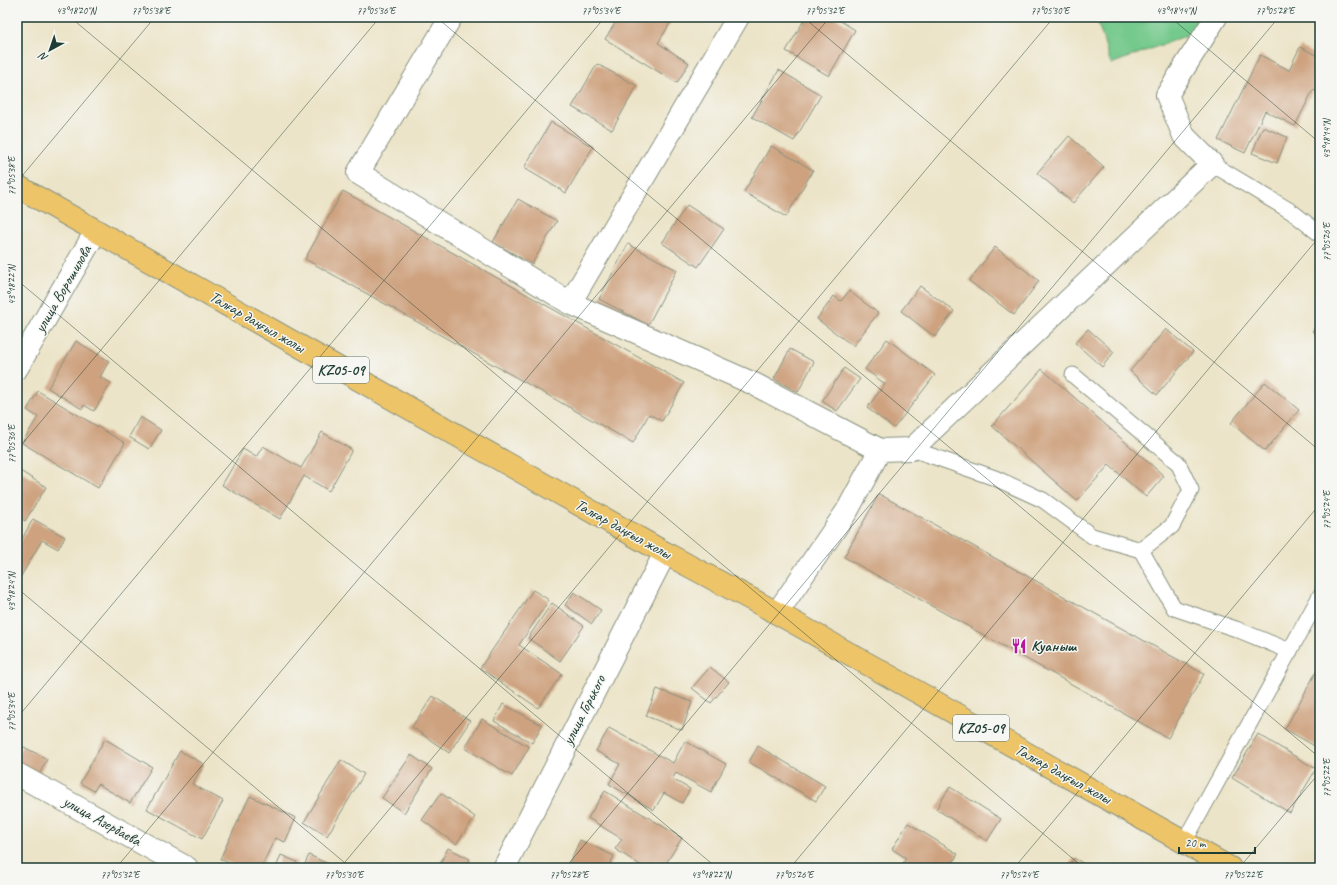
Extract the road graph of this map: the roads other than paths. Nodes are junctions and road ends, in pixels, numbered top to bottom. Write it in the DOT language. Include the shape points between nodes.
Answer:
graph roads {
  1 [pos="451,17"];
  2 [pos="738,17"];
  3 [pos="1216,17"];
  4 [pos="1212,164"];
  5 [pos="17,186"];
  6 [pos="96,231"];
  7 [pos="1320,234"];
  8 [pos="570,303"];
  9 [pos="17,368"];
  10 [pos="1073,375"];
  11 [pos="912,449"];
  12 [pos="880,450"];
  13 [pos="1141,550"];
  14 [pos="665,553"];
  15 [pos="1320,596"];
  16 [pos="777,613"];
  17 [pos="1290,651"];
  18 [pos="17,774"];
  19 [pos="1184,842"];
  20 [pos="187,868"];
  21 [pos="504,868"];
  22 [pos="1230,868"];
  1 -- 8 [label="street" via="358,173"];
  2 -- 8 [label="street"];
  3 -- 4 [label="street" via="1167,94 1184,136"];
  4 -- 7 [label="lane" via="1292,212"];
  4 -- 11 [label="street"];
  5 -- 6 [label="main road, Талғар даңғыл жолы / KZ05-09"];
  6 -- 9 [label="street, улица Ворошилова"];
  6 -- 14 [label="main road, Талғар даңғыл жолы / KZ05-09"];
  8 -- 12 [label="street" via="754,384"];
  10 -- 13 [label="lane" via="1178,463 1191,490 1172,526"];
  11 -- 12 [label="street"];
  11 -- 13 [label="lane" via="994,478 1043,500 1092,536"];
  12 -- 16 [label="street" via="847,511"];
  13 -- 17 [label="lane" via="1174,608"];
  14 -- 16 [label="main road, Талғар даңғыл жолы / KZ05-09"];
  14 -- 21 [label="street, улица Горького"];
  15 -- 17 [label="lane"];
  16 -- 19 [label="main road, Талғар даңғыл жолы / KZ05-09"];
  17 -- 19 [label="lane"];
  18 -- 20 [label="street, улица Азербаева"];
  19 -- 22 [label="main road, Талғар даңғыл жолы / KZ05-09"];
}
